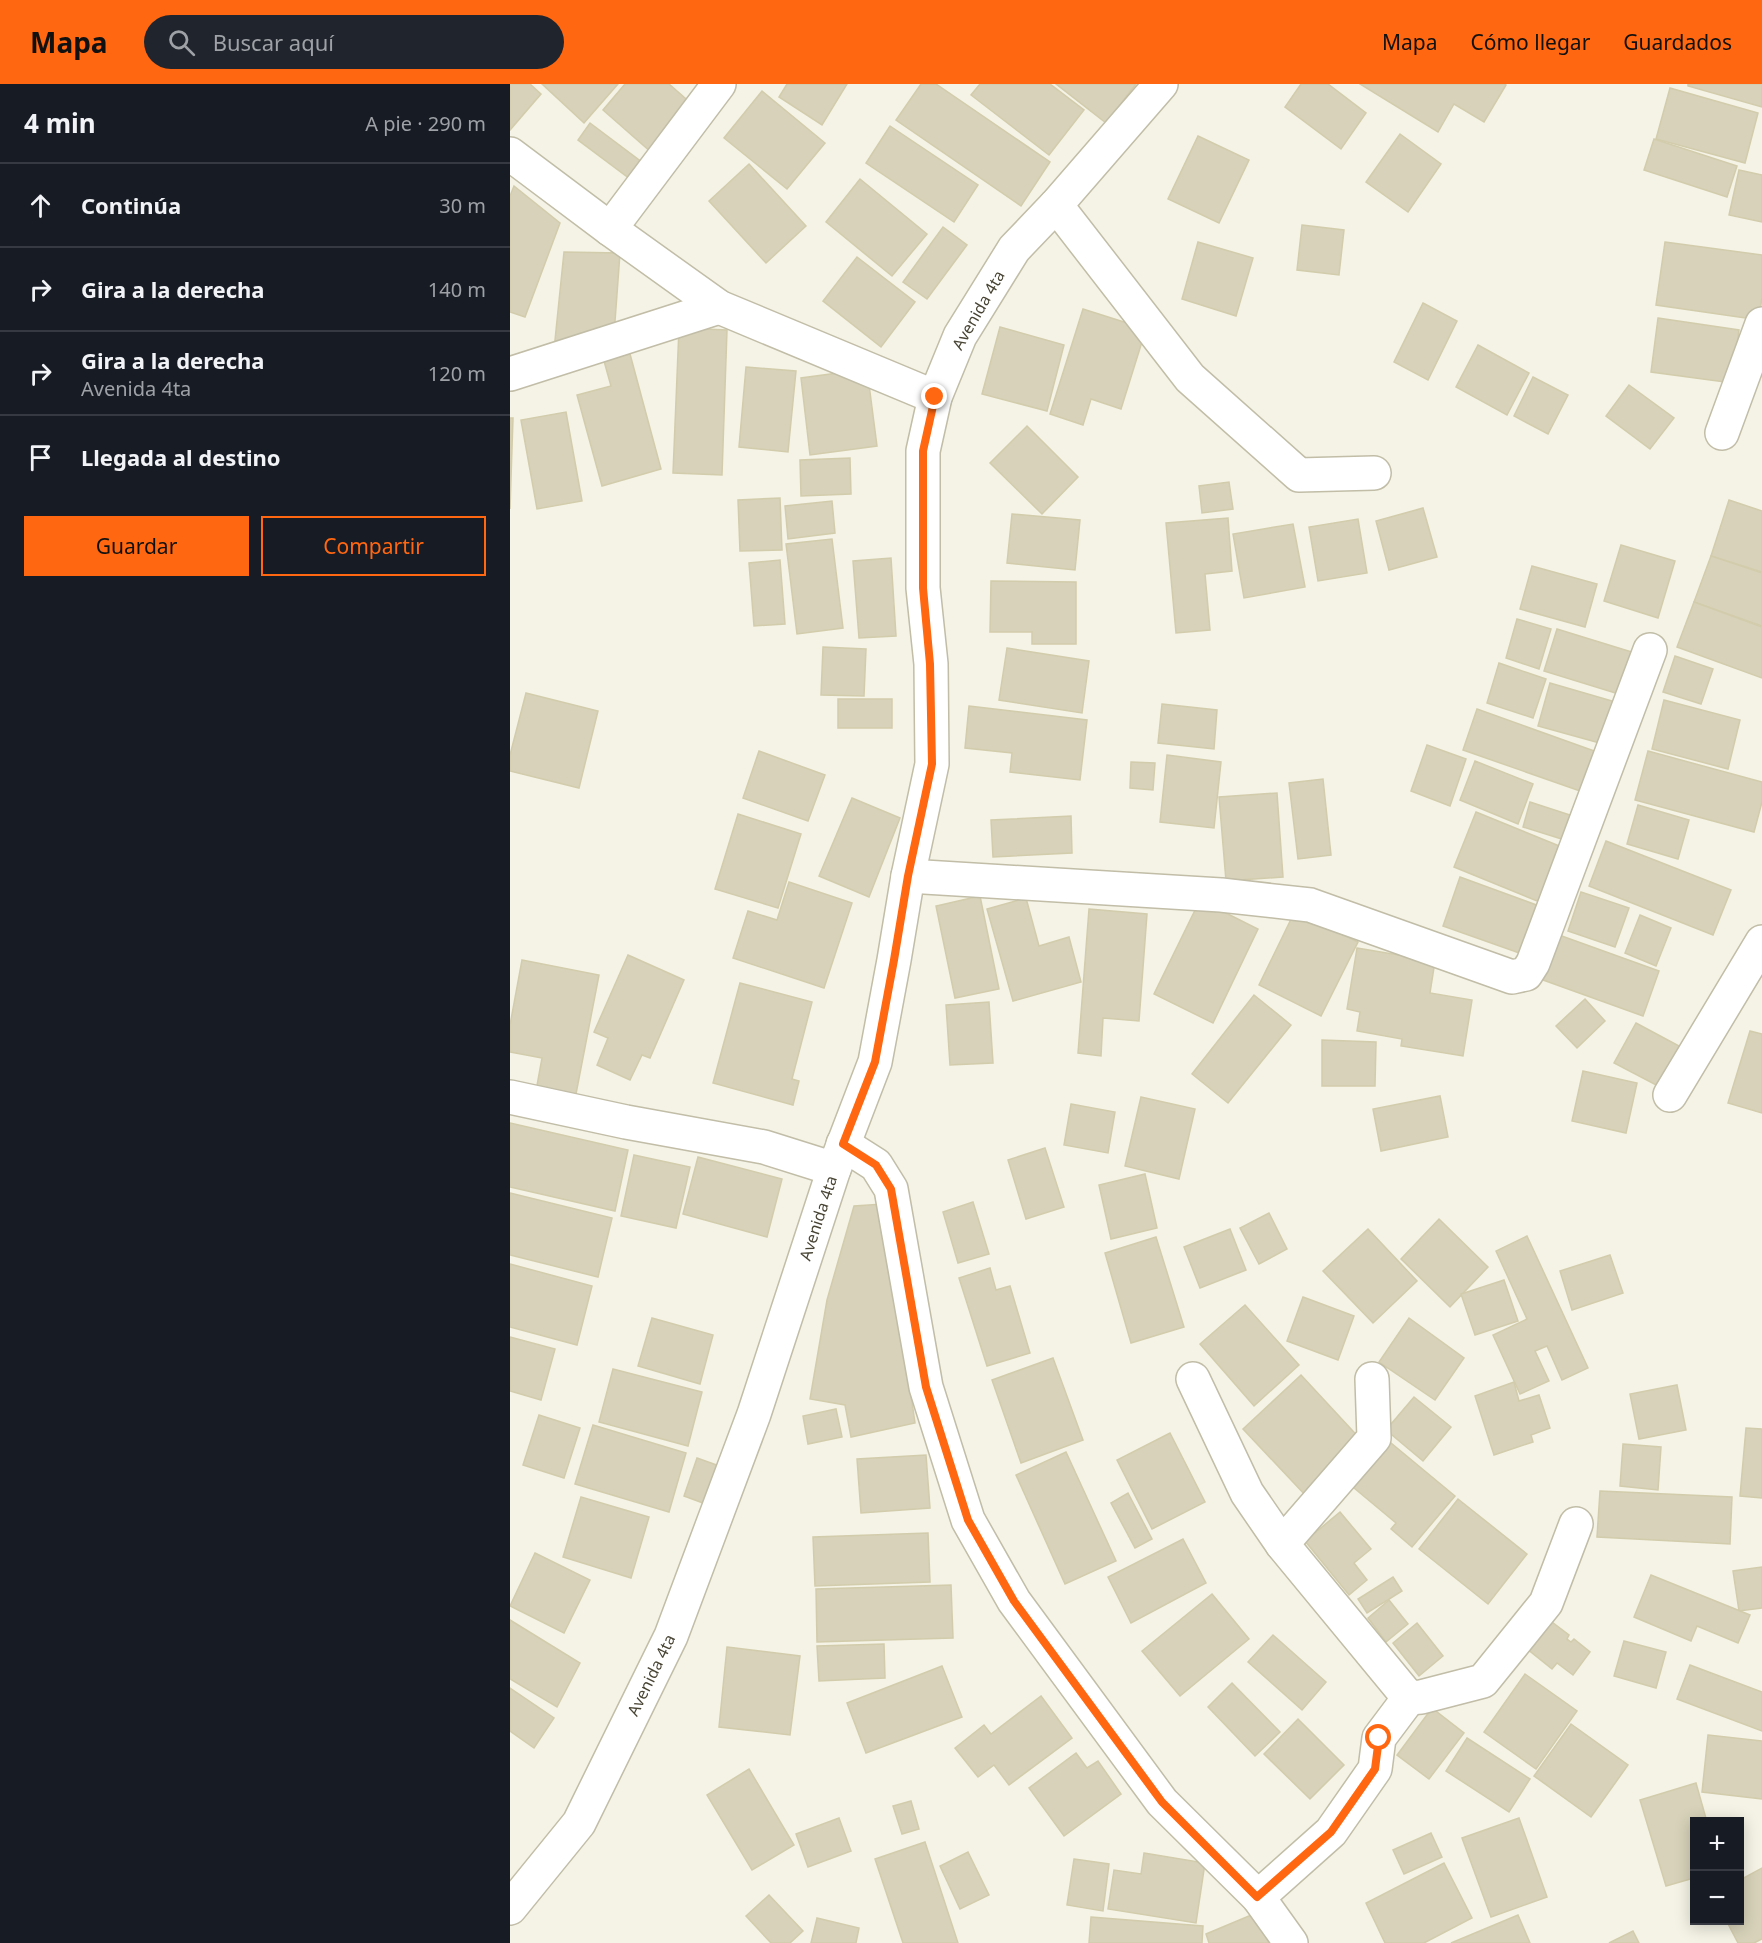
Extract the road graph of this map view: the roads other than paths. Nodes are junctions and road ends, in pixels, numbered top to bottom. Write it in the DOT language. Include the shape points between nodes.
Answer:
graph roads {
  1 [pos="719,84"];
  2 [pos="1161,84"];
  3 [pos="510,154"];
  4 [pos="1056,205"];
  5 [pos="610,229"];
  6 [pos="719,307"];
  7 [pos="1762,324"];
  8 [pos="510,374"];
  9 [pos="935,397"];
  10 [pos="1722,433"];
  11 [pos="1374,472"];
  12 [pos="1650,650"];
  13 [pos="908,876"];
  14 [pos="1762,942"];
  15 [pos="1670,1095"];
  16 [pos="510,1097"];
  17 [pos="838,1157"];
  18 [pos="1193,1379"];
  19 [pos="1372,1379"];
  20 [pos="1576,1524"];
  21 [pos="1282,1544"];
  22 [pos="1409,1698"];
  23 [pos="1257,1897"];
  24 [pos="510,1908"];
  25 [pos="1291,1943"];
  1 -- 5 [label="street"];
  2 -- 4 [label="street, Avenida 4ta"];
  3 -- 5 [label="street"];
  4 -- 9 [label="street, Avenida 4ta" via="1014,249 960,336"];
  4 -- 11 [label="street" via="1190,378 1299,476"];
  5 -- 6 [label="street"];
  6 -- 8 [label="street"];
  6 -- 9 [label="street"];
  7 -- 10 [label="street"];
  9 -- 13 [label="street, Avenida 4ta" via="923,451 923,588 930,664 932,764"];
  12 -- 13 [label="street" via="1526,974 1512,977 1310,905 1221,895"];
  13 -- 17 [label="street, Avenida 4ta" via="875,1062"];
  14 -- 15 [label="street"];
  16 -- 17 [label="street" via="626,1122"];
  17 -- 23 [label="street" via="876,1165 891,1189 926,1387 968,1520 1014,1601 1162,1802"];
  17 -- 24 [label="street, Avenida 4ta" via="754,1414 671,1636 579,1822"];
  18 -- 21 [label="street" via="1247,1493"];
  19 -- 21 [label="street" via="1374,1438"];
  20 -- 22 [label="street" via="1546,1603 1483,1681"];
  21 -- 22 [label="street"];
  22 -- 23 [label="street" via="1379,1738 1375,1769 1331,1832"];
  23 -- 25 [label="street"];
}
